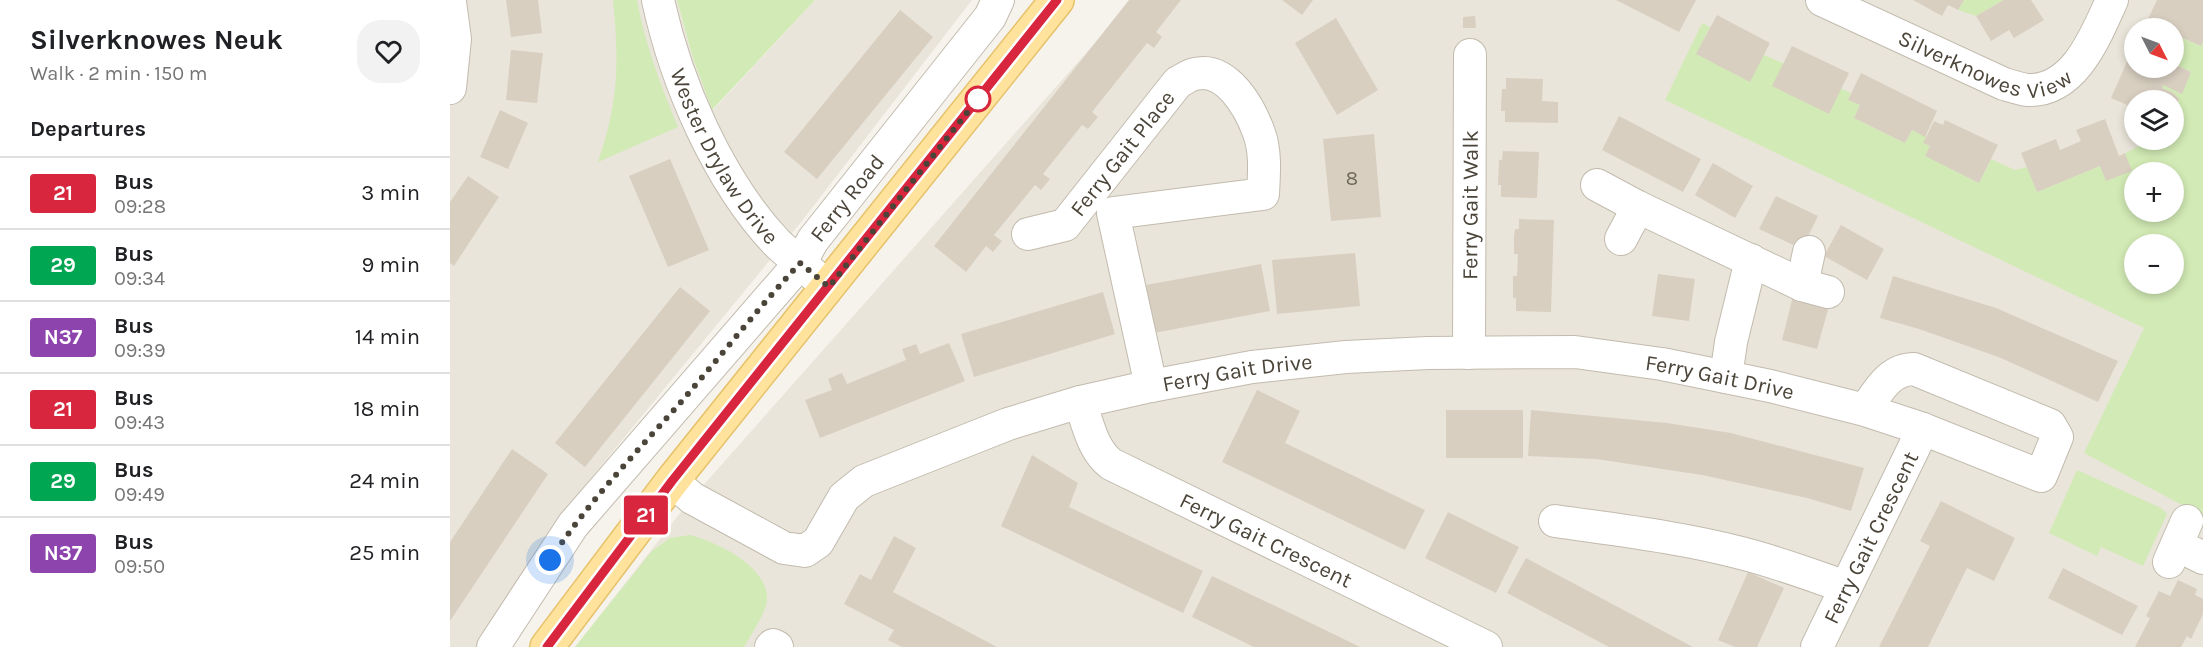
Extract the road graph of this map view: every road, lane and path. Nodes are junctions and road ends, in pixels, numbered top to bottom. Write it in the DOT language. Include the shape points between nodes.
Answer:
graph roads {
  1 [pos="658,0"];
  2 [pos="998,0"];
  3 [pos="1057,0"];
  4 [pos="1822,0"];
  5 [pos="2112,0"];
  6 [pos="450,2"];
  7 [pos="1470,55"];
  8 [pos="450,88"];
  9 [pos="1597,185"];
  10 [pos="1638,207"];
  11 [pos="1113,213"];
  12 [pos="1065,225"];
  13 [pos="1028,234"];
  14 [pos="1621,239"];
  15 [pos="1809,252"];
  16 [pos="1751,260"];
  17 [pos="800,263"];
  18 [pos="829,287"];
  19 [pos="1469,353"];
  20 [pos="1726,377"];
  21 [pos="1151,386"];
  22 [pos="1080,402"];
  23 [pos="1865,410"];
  24 [pos="1923,429"];
  25 [pos="672,481"];
  26 [pos="1555,521"];
  27 [pos="1846,587"];
  28 [pos="493,647"];
  29 [pos="547,647"];
  30 [pos="771,647"];
  31 [pos="777,647"];
  32 [pos="1486,647"];
  33 [pos="1817,647"];
  1 -- 17 [label="street, Wester Drylaw Drive" via="679,72 726,175 777,242"];
  2 -- 17 [label="street, Ferry Road" via="990,17 813,240"];
  3 -- 18 [label="main road, Ferry Road"];
  4 -- 5 [label="street, Silverknowes View" via="2004,84 2026,90 2045,88 2069,74 2091,46"];
  6 -- 8 [label="street" via="455,39"];
  7 -- 19 [label="street, Ferry Gait Walk"];
  9 -- 10 [label="street"];
  10 -- 14 [label="street"];
  10 -- 16 [label="street"];
  11 -- 12 [label="street, Ferry Gait Place"];
  11 -- 12 [label="street, Ferry Gait Place" via="1263,194 1259,134 1227,82 1212,74 1195,74 1178,82"];
  11 -- 21 [label="street, Ferry Gait Place"];
  12 -- 13 [label="street, Ferry Gait Place"];
  15 -- 16 [label="street" via="1815,289"];
  16 -- 20 [label="street"];
  17 -- 18 [label="street, Wester Drylaw Drive"];
  17 -- 28 [label="street, Ferry Road" via="573,525"];
  18 -- 25 [label="main road, Ferry Road"];
  19 -- 20 [label="street, Ferry Gait Drive" via="1575,352"];
  19 -- 21 [label="street, Ferry Gait Drive" via="1346,357 1252,367"];
  20 -- 23 [label="street, Ferry Gait Drive"];
  21 -- 22 [label="street, Ferry Gait Drive"];
  22 -- 25 [label="street, Ferry Gait Drive" via="1008,424 864,481 844,497 818,542 805,551 784,548 692,498"];
  22 -- 32 [label="street, Ferry Gait Crescent" via="1095,445 1111,464"];
  23 -- 24 [label="street, Ferry Gait Drive"];
  23 -- 24 [label="street, Ferry Gait Drive" via="1895,373 1914,369 2050,425 2057,437 2041,476"];
  24 -- 27 [label="street, Ferry Gait Crescent"];
  25 -- 29 [label="main road, Ferry Road"];
  26 -- 27 [label="street" via="1740,553"];
  27 -- 33 [label="street, Ferry Gait Crescent"];
  30 -- 31 [label="street"];
}
